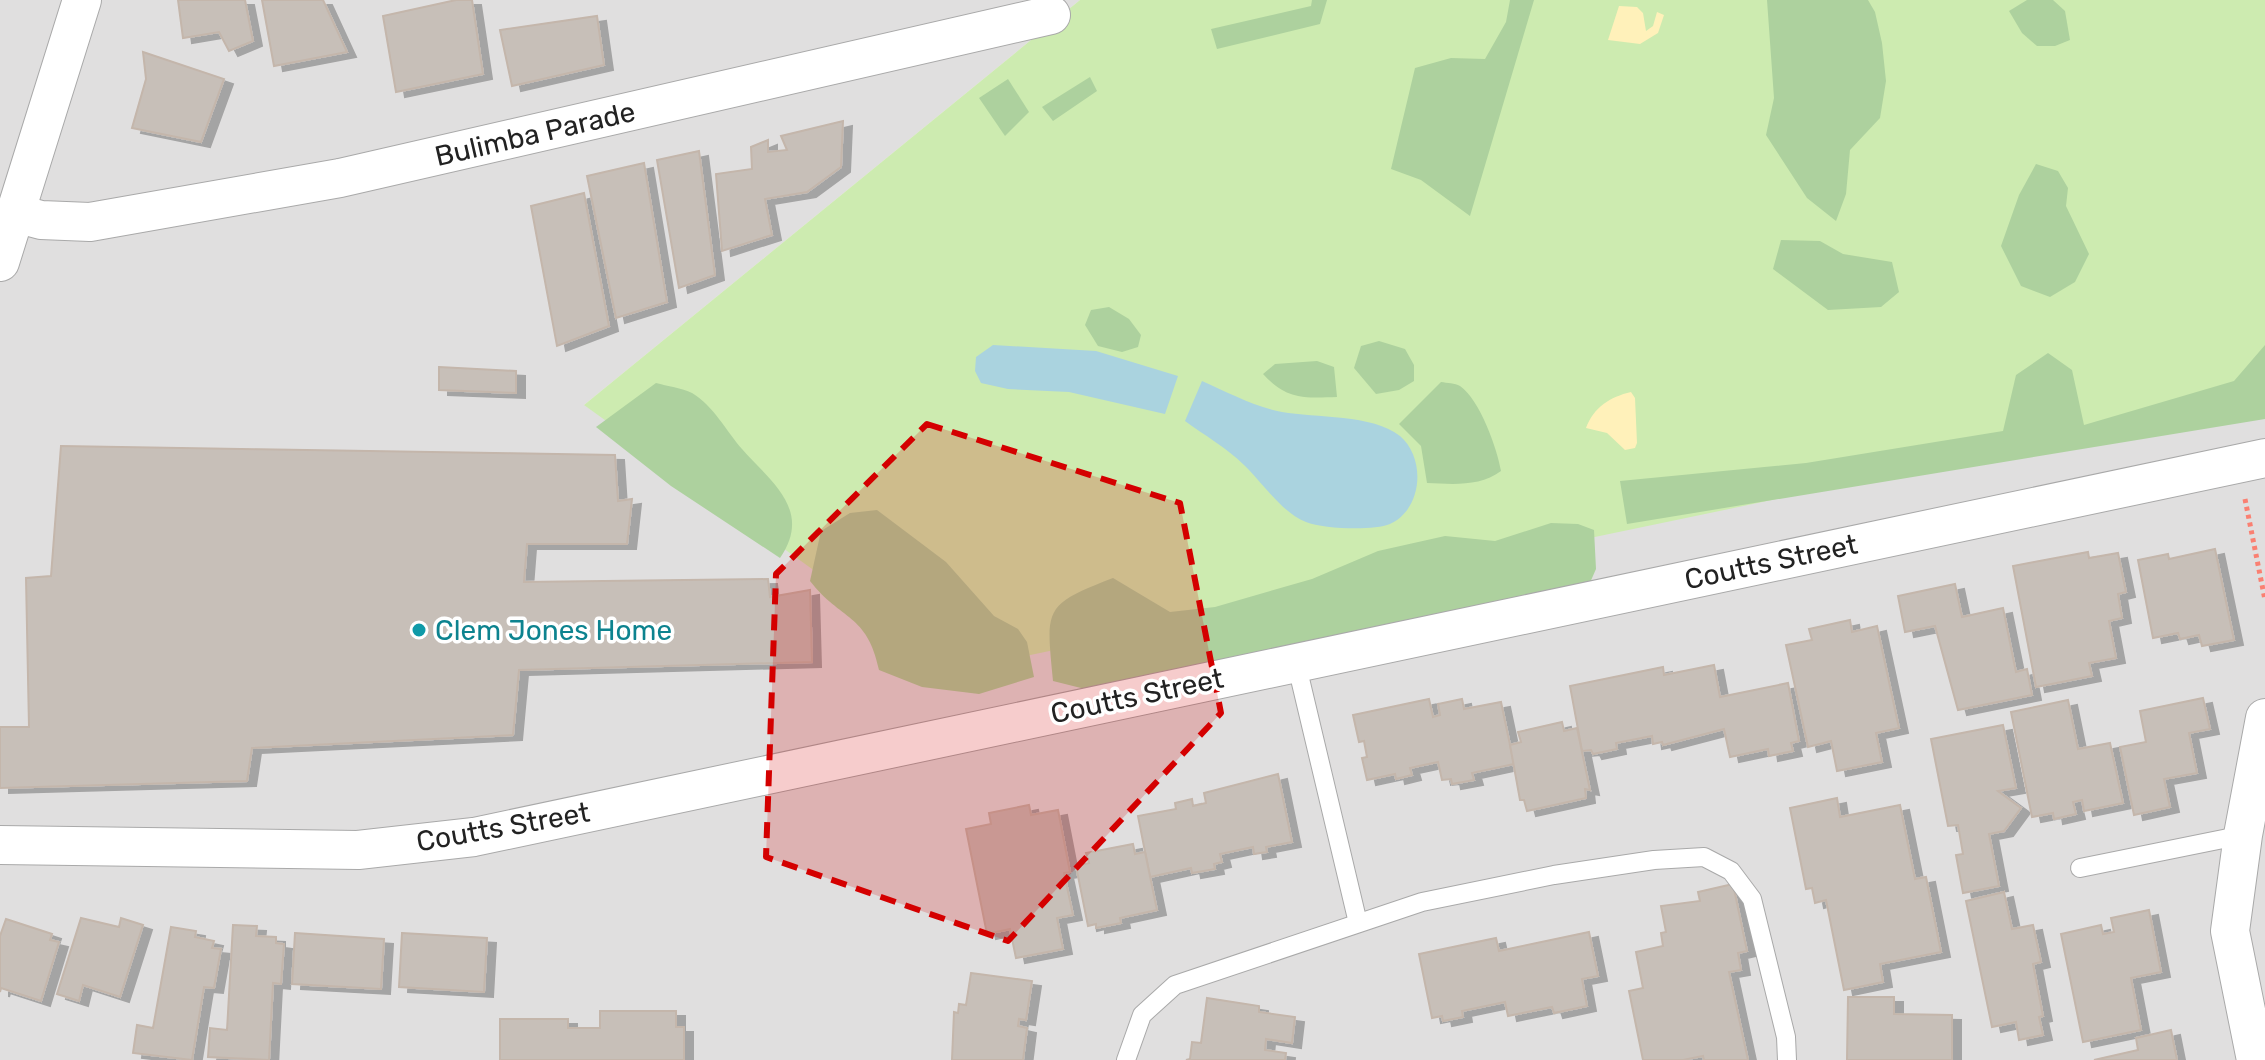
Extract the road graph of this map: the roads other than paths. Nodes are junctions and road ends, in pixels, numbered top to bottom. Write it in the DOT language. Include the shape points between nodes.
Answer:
graph roads {
  1 [pos="82,0"];
  2 [pos="1051,15"];
  3 [pos="15,213"];
  4 [pos="0,262"];
  5 [pos="2265,458"];
  6 [pos="1296,662"];
  7 [pos="2265,718"];
  8 [pos="2243,835"];
  9 [pos="0,845"];
  10 [pos="2080,868"];
  11 [pos="1358,923"];
  12 [pos="1126,1060"];
  13 [pos="1787,1060"];
  14 [pos="2256,1060"];
  1 -- 3 [label="street"];
  2 -- 3 [label="street, Bulimba Parade" via="340,178 90,222"];
  3 -- 4 [label="street"];
  5 -- 6 [label="street, Coutts Street"];
  6 -- 9 [label="street, Coutts Street" via="474,837 358,850"];
  6 -- 11 [label="lane"];
  7 -- 8 [label="street"];
  8 -- 10 [label="lane"];
  8 -- 14 [label="street" via="2230,931"];
  11 -- 12 [label="lane" via="1175,985 1142,1015"];
  11 -- 13 [label="lane" via="1422,902 1554,875 1704,857 1731,871 1752,899"];
}
